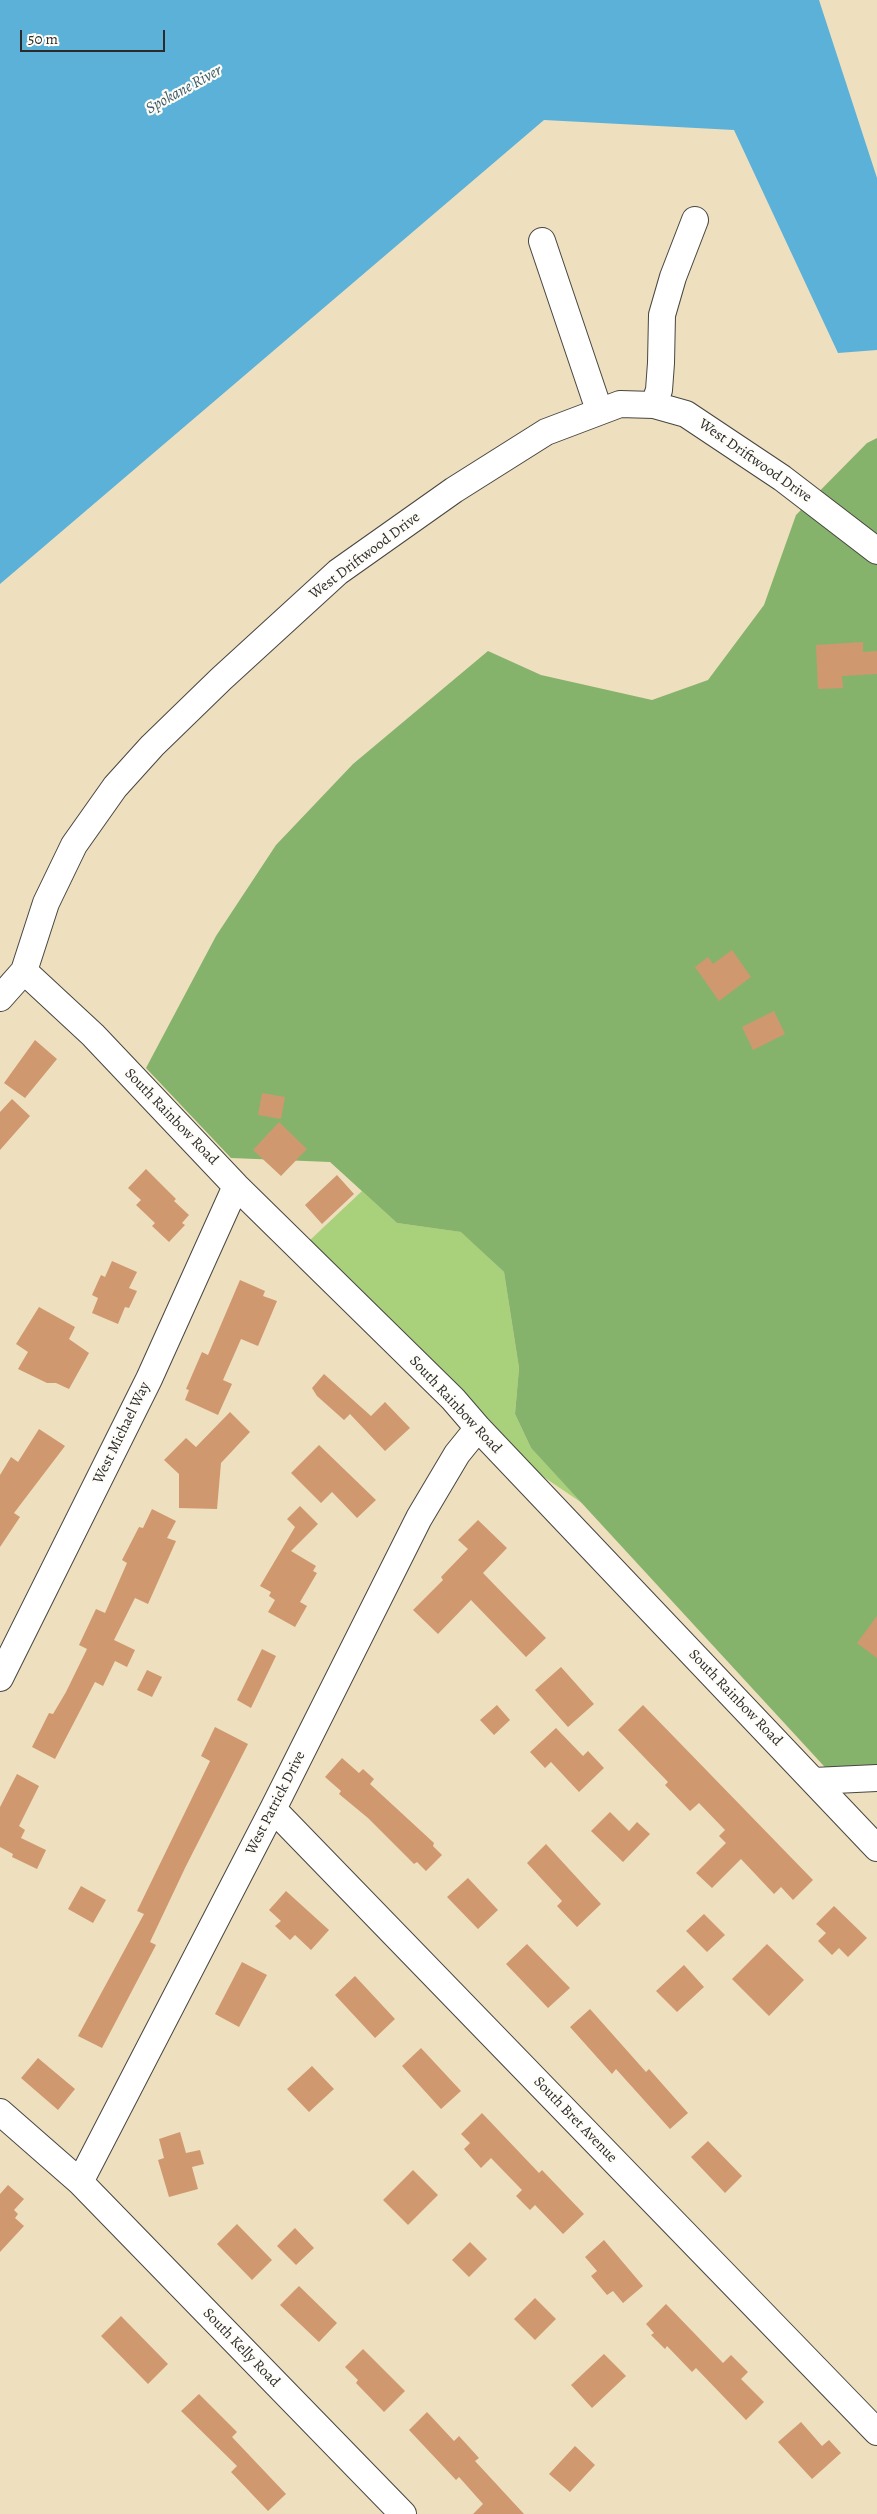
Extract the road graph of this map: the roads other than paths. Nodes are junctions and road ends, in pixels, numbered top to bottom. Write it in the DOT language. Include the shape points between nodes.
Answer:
graph roads {
  1 [pos="695,220"];
  2 [pos="542,241"];
  3 [pos="654,405"];
  4 [pos="599,410"];
  5 [pos="872,542"];
  6 [pos="24,971"];
  7 [pos="0,998"];
  8 [pos="236,1186"];
  9 [pos="478,1428"];
  10 [pos="0,1678"];
  11 [pos="877,1778"];
  12 [pos="814,1781"];
  13 [pos="273,1809"];
  14 [pos="877,1848"];
  15 [pos="0,2112"];
  16 [pos="80,2182"];
  17 [pos="877,2432"];
  18 [pos="403,2514"];
  1 -- 3 [label="street" via="673,276 662,316 661,363"];
  2 -- 4 [label="street"];
  3 -- 4 [label="street, West Driftwood Drive" via="620,404"];
  3 -- 5 [label="street, West Driftwood Drive" via="686,414"];
  4 -- 6 [label="street, West Driftwood Drive" via="546,432 454,490 338,572 152,746 121,780 74,845 46,903"];
  6 -- 7 [label="street, West Driftwood Drive"];
  6 -- 8 [label="street, South Rainbow Road" via="93,1035"];
  8 -- 9 [label="street, South Rainbow Road" via="453,1399"];
  8 -- 10 [label="street, West Michael Way" via="149,1379"];
  9 -- 12 [label="street, South Rainbow Road"];
  9 -- 13 [label="street, West Patrick Drive" via="457,1454 419,1518"];
  11 -- 12 [label="street"];
  12 -- 14 [label="street, South Rainbow Road"];
  13 -- 16 [label="street, West Patrick Drive"];
  13 -- 17 [label="street, South Bret Avenue"];
  15 -- 16 [label="street"];
  16 -- 18 [label="street, South Kelly Road"];
}
